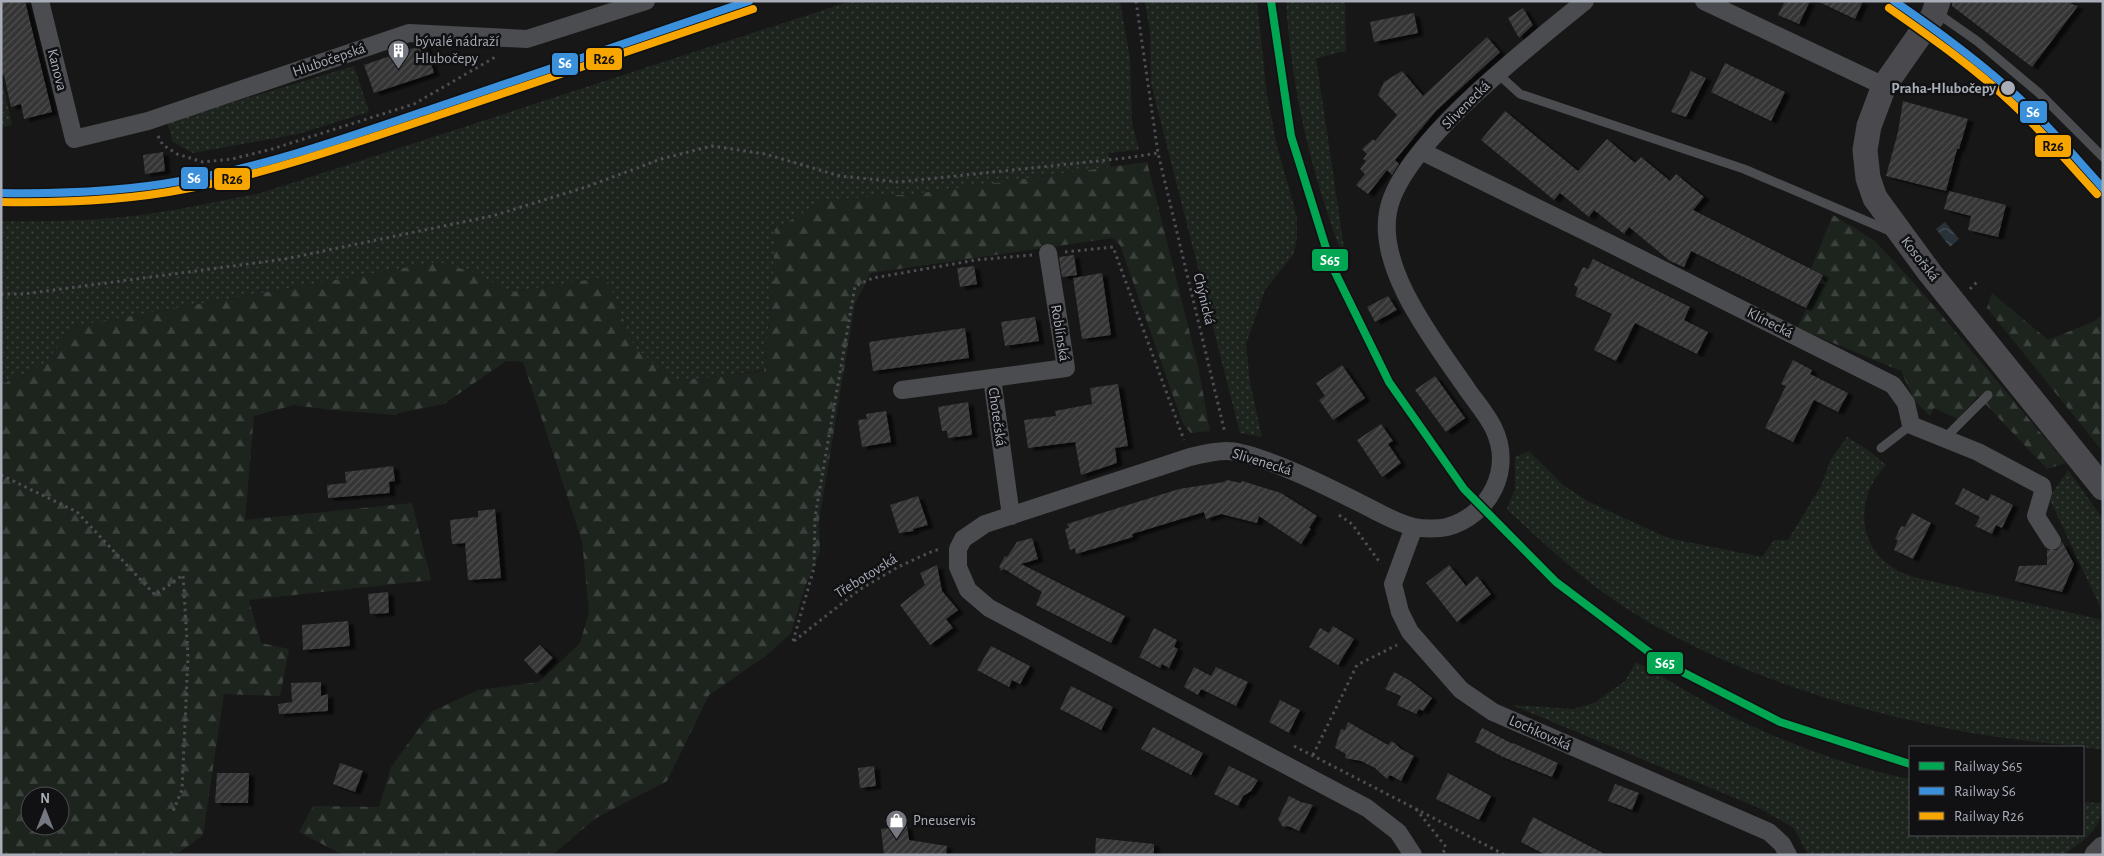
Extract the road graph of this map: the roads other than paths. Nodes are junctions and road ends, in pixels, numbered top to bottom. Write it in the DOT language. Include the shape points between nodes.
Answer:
graph roads {
  1 [pos="40,1"];
  2 [pos="646,1"];
  3 [pos="1585,1"];
  4 [pos="1704,1"];
  5 [pos="1936,6"];
  6 [pos="1498,74"];
  7 [pos="1884,86"];
  8 [pos="74,139"];
  9 [pos="1422,151"];
  10 [pos="2103,157"];
  11 [pos="1902,236"];
  12 [pos="1048,254"];
  13 [pos="992,378"];
  14 [pos="902,390"];
  15 [pos="1988,395"];
  16 [pos="1911,425"];
  17 [pos="1945,438"];
  18 [pos="1881,448"];
  19 [pos="2103,488"];
  20 [pos="1010,516"];
  21 [pos="1414,528"];
  22 [pos="2052,542"];
  23 [pos="1398,832"];
  24 [pos="2103,849"];
  25 [pos="1435,854"];
  26 [pos="1413,855"];
  27 [pos="1788,855"];
  28 [pos="2096,855"];
  1 -- 8 [label="street, Kanova"];
  2 -- 8 [label="street, Hlubočepská" via="527,39 409,34 148,121"];
  3 -- 6 [label="street, Slivenecká"];
  4 -- 7 [label="street"];
  5 -- 7 [label="street, Kosořská"];
  5 -- 10 [label="lane" via="2039,93"];
  6 -- 9 [label="street, Slivenecká" via="1467,101"];
  6 -- 11 [label="lane" via="1520,94 1744,169"];
  7 -- 11 [label="street, Kosořská" via="1869,126 1866,150 1868,178 1875,198"];
  9 -- 16 [label="street, Klínecká" via="1893,386 1906,403"];
  9 -- 21 [label="street, Slivenecká" via="1394,190 1388,212 1392,263 1403,291 1494,427 1500,446 1501,469 1498,485 1465,520 1444,528"];
  11 -- 19 [label="street, Kosořská"];
  12 -- 13 [label="street, Roblínská" via="1066,368"];
  13 -- 14 [label="street, Chotečská"];
  13 -- 20 [label="street, Chotečská"];
  15 -- 17 [label="lane"];
  16 -- 17 [label="street"];
  16 -- 18 [label="lane"];
  17 -- 22 [label="street" via="2042,486 2036,516"];
  20 -- 21 [label="street, Slivenecká" via="1190,457 1230,450 1293,470"];
  20 -- 23 [label="street, Slivenecká" via="986,524 963,538 958,549 958,567 968,590 989,608 1368,808"];
  21 -- 27 [label="street, Lochkovská" via="1393,584 1400,612 1410,632 1462,690 1494,712 1769,832"];
  23 -- 25 [label="street"];
  23 -- 26 [label="street"];
  24 -- 28 [label="street"];
}
